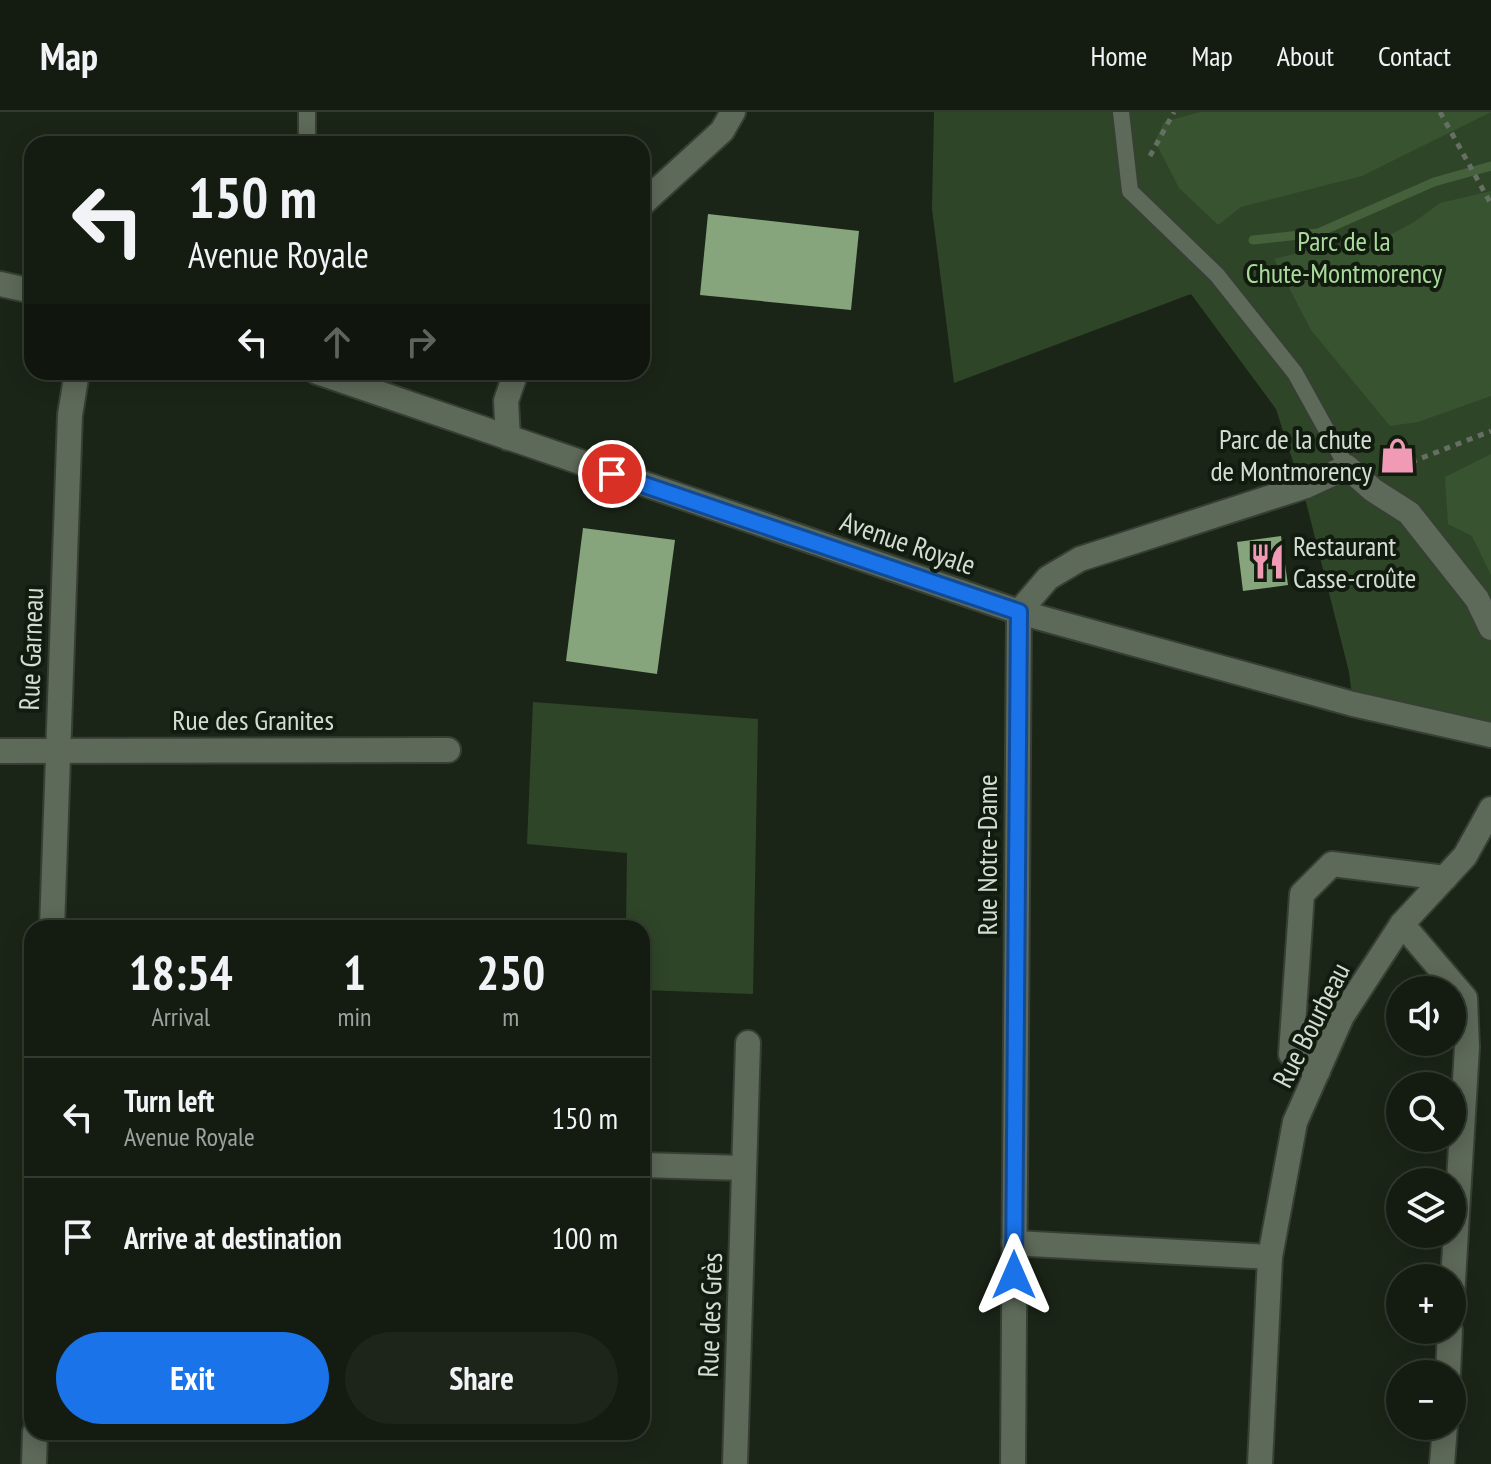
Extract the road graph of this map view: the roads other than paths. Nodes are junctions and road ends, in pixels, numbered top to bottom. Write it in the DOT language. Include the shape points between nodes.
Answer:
graph roads {
  1 [pos="307,112"];
  2 [pos="733,112"];
  3 [pos="1121,112"];
  4 [pos="307,136"];
  5 [pos="650,197"];
  6 [pos="0,284"];
  7 [pos="24,289"];
  8 [pos="76,380"];
  9 [pos="340,380"];
  10 [pos="513,380"];
  11 [pos="508,438"];
  12 [pos="1347,467"];
  13 [pos="1019,612"];
  14 [pos="1491,628"];
  15 [pos="1491,735"];
  16 [pos="448,750"];
  17 [pos="0,751"];
  18 [pos="58,751"];
  19 [pos="1491,809"];
  20 [pos="1445,878"];
  21 [pos="52,920"];
  22 [pos="1402,924"];
  23 [pos="748,1043"];
  24 [pos="1318,1071"];
  25 [pos="650,1165"];
  26 [pos="744,1168"];
  27 [pos="1014,1243"];
  28 [pos="1270,1257"];
  29 [pos="1454,1264"];
  30 [pos="35,1440"];
  31 [pos="1444,1440"];
  32 [pos="34,1464"];
  33 [pos="735,1464"];
  34 [pos="1013,1464"];
  35 [pos="1260,1464"];
  36 [pos="1442,1464"];
  1 -- 4 [label="lane"];
  2 -- 5 [label="street" via="722,131"];
  3 -- 12 [label="lane" via="1130,191 1217,275 1295,373"];
  6 -- 7 [label="street"];
  8 -- 18 [label="street, Rue Garneau" via="70,415"];
  9 -- 11 [label="street, Avenue Royale"];
  10 -- 11 [label="street" via="506,401"];
  11 -- 13 [label="street, Avenue Royale"];
  12 -- 13 [label="street" via="1306,486 1080,559 1048,578"];
  12 -- 14 [label="street" via="1409,513 1477,599"];
  13 -- 15 [label="street, Avenue Royale" via="1353,704"];
  13 -- 27 [label="street, Rue Notre-Dame"];
  16 -- 18 [label="street, Rue des Granites"];
  17 -- 18 [label="street, Rue des Granites"];
  18 -- 21 [label="street, Rue Garneau"];
  19 -- 20 [label="street, Rue Bourbeau" via="1465,856"];
  20 -- 22 [label="street, Rue Bourbeau"];
  20 -- 24 [label="street" via="1332,864 1302,894 1291,1054"];
  22 -- 24 [label="street, Rue Bourbeau" via="1342,1016"];
  22 -- 29 [label="street" via="1465,998 1467,1047"];
  23 -- 26 [label="street, Rue des Grès"];
  24 -- 28 [label="street, Rue Bourbeau" via="1295,1122"];
  25 -- 26 [label="street"];
  26 -- 33 [label="street, Rue des Grès"];
  27 -- 28 [label="street"];
  27 -- 34 [label="street, Rue Notre-Dame"];
  28 -- 35 [label="street, Rue Bourbeau"];
  30 -- 32 [label="street"];
  31 -- 36 [label="street"];
}
